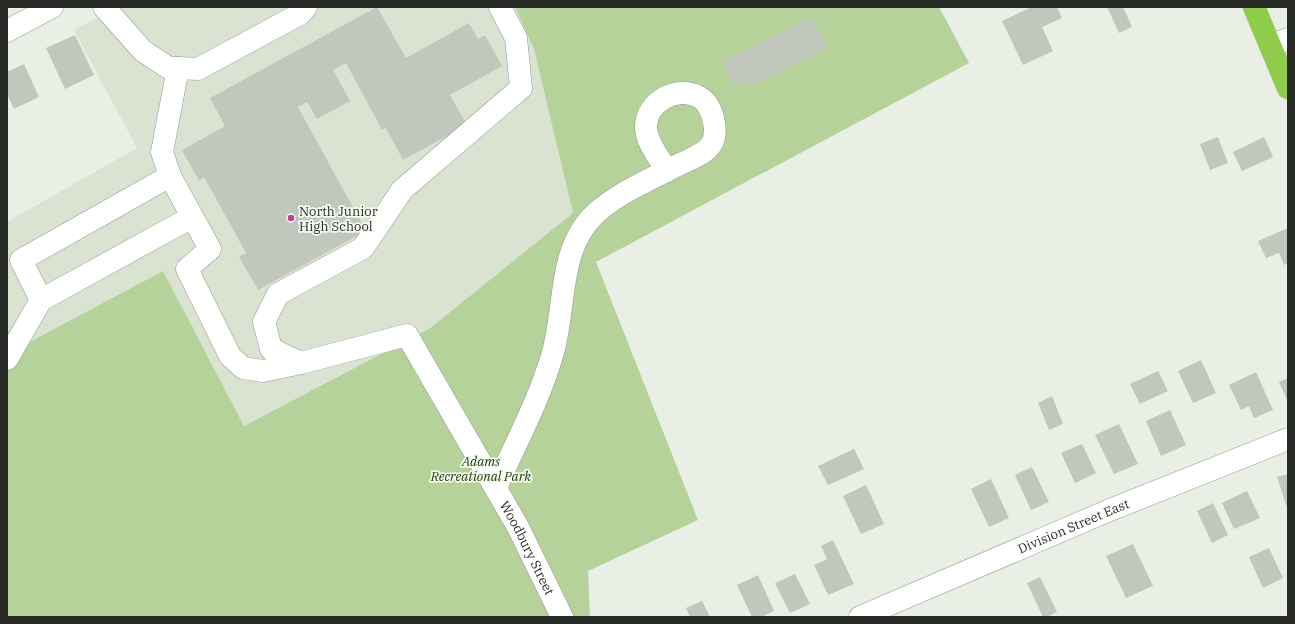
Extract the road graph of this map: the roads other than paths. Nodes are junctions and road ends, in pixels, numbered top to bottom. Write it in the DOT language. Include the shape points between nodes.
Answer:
graph roads {
  1 [pos="52,7"];
  2 [pos="104,7"];
  3 [pos="306,7"];
  4 [pos="500,7"];
  5 [pos="1254,7"];
  6 [pos="7,31"];
  7 [pos="1279,43"];
  8 [pos="178,68"];
  9 [pos="1288,88"];
  10 [pos="667,171"];
  11 [pos="170,176"];
  12 [pos="192,217"];
  13 [pos="41,300"];
  14 [pos="7,358"];
  15 [pos="301,363"];
  16 [pos="1288,439"];
  17 [pos="496,488"];
  18 [pos="562,617"];
  19 [pos="860,617"];
  1 -- 6 [label="street"];
  2 -- 8 [label="street" via="143,51 169,68"];
  3 -- 8 [label="street" via="300,14 198,69"];
  4 -- 15 [label="street" via="516,38 521,88 402,190 363,248 278,294 264,322 271,348"];
  5 -- 7 [label="highway"];
  7 -- 9 [label="highway"];
  8 -- 11 [label="street" via="162,152"];
  10 -- 17 [label="street" via="629,191 595,214 574,243 565,276 556,339 546,374 532,411"];
  11 -- 12 [label="street"];
  11 -- 13 [label="street" via="21,260"];
  12 -- 13 [label="street"];
  12 -- 15 [label="street" via="210,249 187,269 230,356 243,368 263,371"];
  13 -- 14 [label="street"];
  15 -- 17 [label="street, Woodbury Street" via="407,335"];
  16 -- 19 [label="street, Division Street East" via="1110,510"];
  17 -- 18 [label="street, Woodbury Street"];
}
